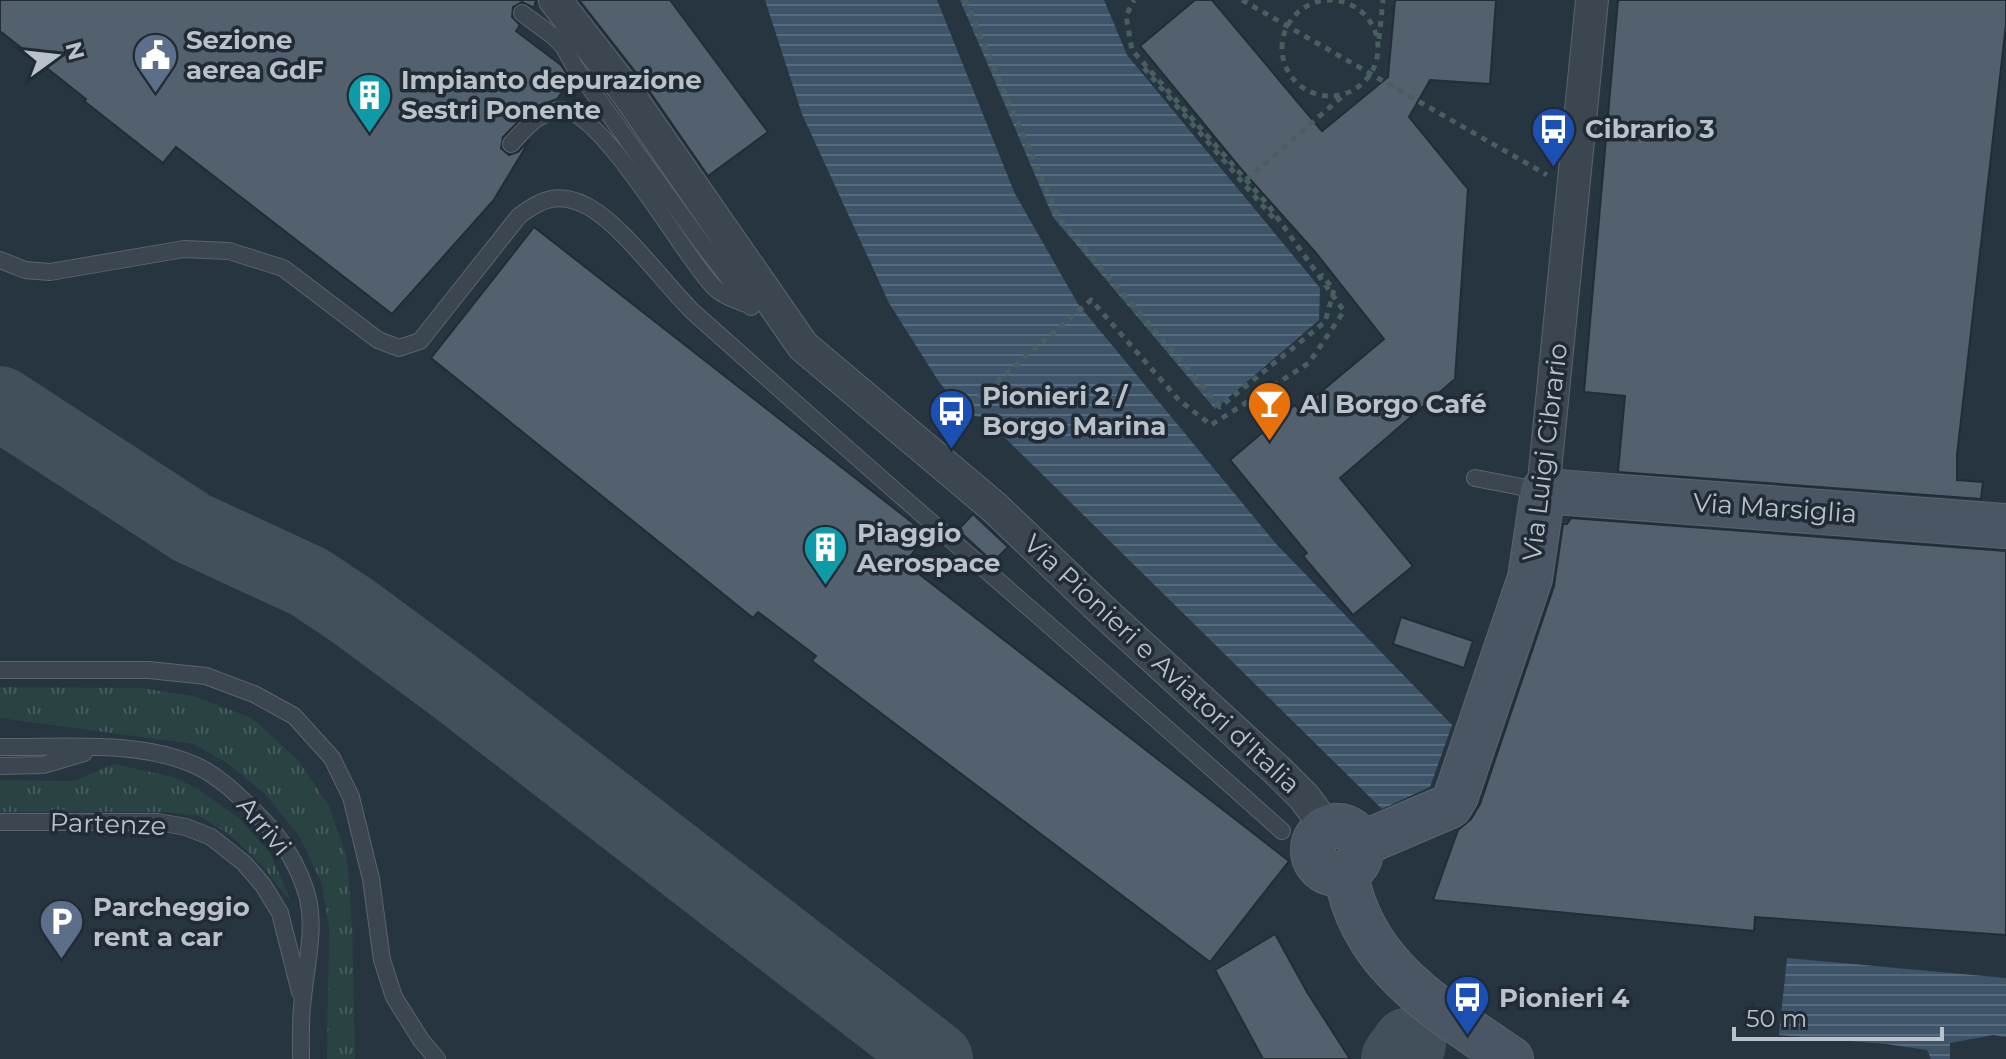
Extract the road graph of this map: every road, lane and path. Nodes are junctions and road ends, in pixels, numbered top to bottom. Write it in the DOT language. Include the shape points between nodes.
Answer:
graph roads {
  1 [pos="555,0"];
  2 [pos="965,0"];
  3 [pos="1134,0"];
  4 [pos="1242,0"];
  5 [pos="1383,0"];
  6 [pos="1592,0"];
  7 [pos="522,13"];
  8 [pos="1288,26"];
  9 [pos="1378,44"];
  10 [pos="1140,64"];
  11 [pos="1371,74"];
  12 [pos="1346,93"];
  13 [pos="511,144"];
  14 [pos="1246,180"];
  15 [pos="1573,189"];
  16 [pos="663,204"];
  17 [pos="0,260"];
  18 [pos="759,302"];
  19 [pos="949,423"];
  20 [pos="1475,478"];
  21 [pos="1543,491"];
  22 [pos="2006,526"];
  23 [pos="0,670"];
  24 [pos="0,747"];
  25 [pos="101,748"];
  26 [pos="0,766"];
  27 [pos="0,822"];
  28 [pos="1282,831"];
  29 [pos="1351,846"];
  30 [pos="302,1001"];
  31 [pos="301,1059"];
  32 [pos="437,1059"];
  33 [pos="1511,1059"];
  1 -- 18 [label="street, Via Pionieri e Aviatori d'Italia" via="732,241"];
  2 -- 10 [label="path" via="1060,220 1220,407 1325,322 1334,290"];
  3 -- 14 [label="path" via="1126,16 1132,50"];
  4 -- 8 [label="path"];
  5 -- 9 [label="path"];
  6 -- 15 [label="street, Via Luigi Cibrario"];
  7 -- 16 [label="lane" via="563,46"];
  8 -- 9 [label="path" via="1309,4 1340,0 1366,16"];
  8 -- 11 [label="path"];
  8 -- 12 [label="path" via="1283,58 1300,85 1330,96"];
  9 -- 11 [label="path"];
  11 -- 12 [label="path"];
  11 -- 15 [label="path"];
  12 -- 14 [label="path"];
  13 -- 16 [label="lane" via="534,119 572,112 612,146"];
  14 -- 19 [label="path" via="1344,311 1309,363 1211,425 1179,400 1091,300"];
  15 -- 21 [label="street, Via Luigi Cibrario"];
  16 -- 18 [label="lane" via="715,289"];
  17 -- 28 [label="lane" via="50,272 184,249 229,251 283,268 378,340 399,348 420,341 519,216 538,201 563,197 587,206 619,232 692,311"];
  18 -- 29 [label="street, Via Pionieri e Aviatori d'Italia" via="803,346 994,507 1279,772"];
  20 -- 21 [label="lane"];
  21 -- 22 [label="street, Via Marsiglia"];
  21 -- 29 [label="street, Via Luigi Cibrario" via="1530,578 1456,796 1450,806"];
  23 -- 32 [label="lane" via="149,670 206,676 294,716 332,758 351,797 394,997"];
  24 -- 25 [label="lane, Arrivi"];
  25 -- 26 [label="lane" via="43,765"];
  25 -- 30 [label="lane, Arrivi" via="155,753 200,768 266,822 290,855 307,896 310,943"];
  27 -- 30 [label="lane, Partenze" via="158,822 211,837 244,863 280,913"];
  29 -- 33 [label="street, Via Pionieri e Aviatori d'Italia" via="1350,897 1360,924 1389,966"];
  30 -- 31 [label="lane"];
}
